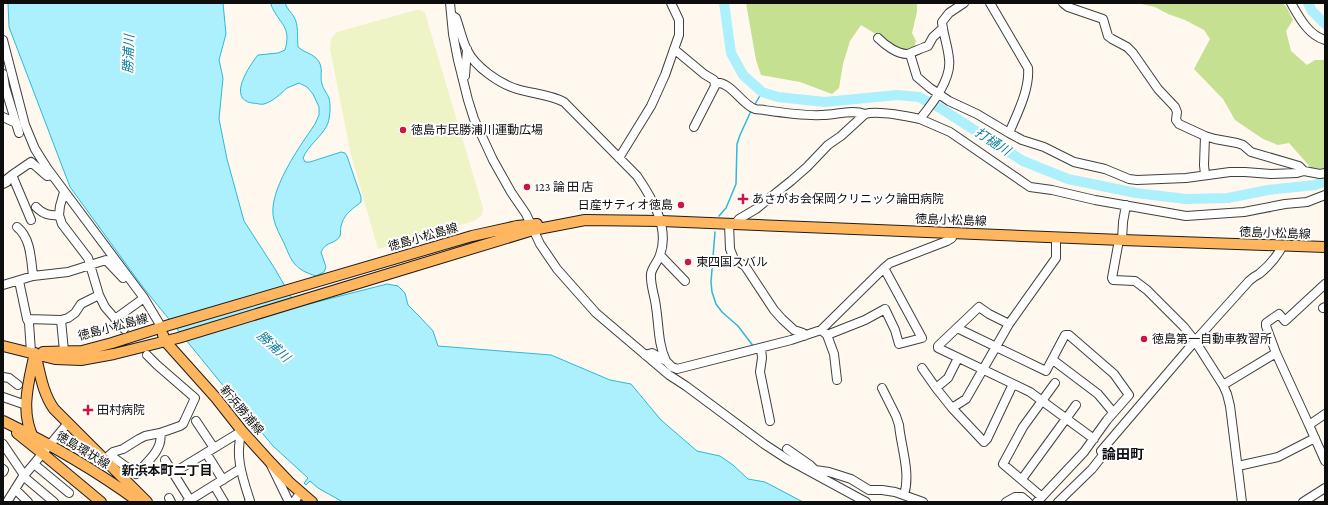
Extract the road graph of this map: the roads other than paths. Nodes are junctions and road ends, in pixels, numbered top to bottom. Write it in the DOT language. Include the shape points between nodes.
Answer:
graph roads {
  1 [pos="450,3"];
  2 [pos="671,3"];
  3 [pos="990,3"];
  4 [pos="1064,3"];
  5 [pos="1291,3"];
  6 [pos="961,4"];
  7 [pos="452,15"];
  8 [pos="943,28"];
  9 [pos="878,38"];
  10 [pos="3,40"];
  11 [pos="1325,40"];
  12 [pos="466,49"];
  13 [pos="674,49"];
  14 [pos="910,54"];
  15 [pos="3,62"];
  16 [pos="6,74"];
  17 [pos="715,83"];
  18 [pos="464,85"];
  19 [pos="938,94"];
  20 [pos="865,114"];
  21 [pos="3,117"];
  22 [pos="921,117"];
  23 [pos="16,123"];
  24 [pos="694,127"];
  25 [pos="19,133"];
  26 [pos="1009,133"];
  27 [pos="1205,136"];
  28 [pos="619,158"];
  29 [pos="1304,171"];
  30 [pos="1325,173"];
  31 [pos="12,175"];
  32 [pos="52,175"];
  33 [pos="1205,176"];
  34 [pos="3,184"];
  35 [pos="64,192"];
  36 [pos="1325,195"];
  37 [pos="1126,205"];
  38 [pos="36,207"];
  39 [pos="59,215"];
  40 [pos="28,217"];
  41 [pos="661,221"];
  42 [pos="732,224"];
  43 [pos="17,227"];
  44 [pos="532,227"];
  45 [pos="518,230"];
  46 [pos="952,233"];
  47 [pos="1056,237"];
  48 [pos="1121,240"];
  49 [pos="1282,247"];
  50 [pos="1325,247"];
  51 [pos="660,256"];
  52 [pos="90,265"];
  53 [pos="884,268"];
  54 [pos="34,276"];
  55 [pos="130,280"];
  56 [pos="19,281"];
  57 [pos="686,282"];
  58 [pos="3,284"];
  59 [pos="1325,284"];
  60 [pos="99,295"];
  61 [pos="144,298"];
  62 [pos="27,319"];
  63 [pos="115,319"];
  64 [pos="61,320"];
  65 [pos="1009,324"];
  66 [pos="166,326"];
  67 [pos="958,327"];
  68 [pos="124,329"];
  69 [pos="824,332"];
  70 [pos="804,336"];
  71 [pos="165,341"];
  72 [pos="1195,341"];
  73 [pos="3,346"];
  74 [pos="996,346"];
  75 [pos="760,348"];
  76 [pos="64,351"];
  77 [pos="33,352"];
  78 [pos="1276,353"];
  79 [pos="147,355"];
  80 [pos="645,355"];
  81 [pos="958,358"];
  82 [pos="1053,360"];
  83 [pos="669,364"];
  84 [pos="922,368"];
  85 [pos="984,369"];
  86 [pos="3,377"];
  87 [pos="837,380"];
  88 [pos="678,381"];
  89 [pos="1055,383"];
  90 [pos="1013,384"];
  91 [pos="18,385"];
  92 [pos="1223,385"];
  93 [pos="882,388"];
  94 [pos="936,388"];
  95 [pos="3,397"];
  96 [pos="1042,401"];
  97 [pos="26,405"];
  98 [pos="1076,405"];
  99 [pos="952,408"];
  100 [pos="1113,412"];
  101 [pos="1325,414"];
  102 [pos="1066,418"];
  103 [pos="3,421"];
  104 [pos="196,421"];
  105 [pos="770,421"];
  106 [pos="68,423"];
  107 [pos="3,424"];
  108 [pos="1309,425"];
  109 [pos="242,431"];
  110 [pos="160,434"];
  111 [pos="33,436"];
  112 [pos="1315,438"];
  113 [pos="1094,439"];
  114 [pos="3,444"];
  115 [pos="214,448"];
  116 [pos="787,448"];
  117 [pos="46,449"];
  118 [pos="206,453"];
  119 [pos="107,457"];
  120 [pos="165,460"];
  121 [pos="269,461"];
  122 [pos="1325,461"];
  123 [pos="34,464"];
  124 [pos="1238,466"];
  125 [pos="240,469"];
  126 [pos="814,472"];
  127 [pos="173,473"];
  128 [pos="24,476"];
  129 [pos="1022,479"];
  130 [pos="222,480"];
  131 [pos="214,485"];
  132 [pos="1325,488"];
  133 [pos="15,489"];
  134 [pos="69,493"];
  135 [pos="904,495"];
  136 [pos="1040,499"];
  137 [pos="295,500"];
  138 [pos="6,501"];
  139 [pos="189,501"];
  140 [pos="28,502"];
  141 [pos="54,502"];
  142 [pos="101,502"];
  143 [pos="139,502"];
  144 [pos="147,502"];
  145 [pos="224,502"];
  146 [pos="249,502"];
  147 [pos="312,502"];
  148 [pos="866,502"];
  149 [pos="923,502"];
  150 [pos="1006,502"];
  151 [pos="1028,502"];
  152 [pos="1058,502"];
  153 [pos="1242,502"];
  154 [pos="1303,502"];
  1 -- 7 [label="street"];
  2 -- 13 [label="street" via="680,27"];
  3 -- 26 [label="street" via="1028,68 1023,99"];
  4 -- 27 [label="street" via="1068,7 1103,19 1108,36 1133,53 1158,89 1175,107 1176,120 1179,124"];
  5 -- 11 [label="street" via="1306,28"];
  6 -- 8 [label="street" via="944,19"];
  7 -- 12 [label="street" via="456,18"];
  7 -- 18 [label="street" via="454,41"];
  8 -- 14 [label="street" via="928,46"];
  8 -- 19 [label="street" via="950,66"];
  9 -- 14 [label="street" via="894,50"];
  10 -- 16 [label="street"];
  12 -- 18 [label="street"];
  12 -- 28 [label="street" via="471,57 500,82 517,89 553,96 564,102"];
  13 -- 17 [label="street"];
  13 -- 28 [label="street" via="651,106"];
  14 -- 19 [label="street" via="917,77"];
  15 -- 16 [label="street"];
  16 -- 23 [label="street" via="5,87"];
  16 -- 32 [label="street" via="29,137"];
  17 -- 20 [label="street" via="724,84 756,109 802,115 855,112"];
  17 -- 24 [label="street"];
  18 -- 44 [label="street" via="474,119 493,160"];
  19 -- 22 [label="street"];
  19 -- 26 [label="street"];
  20 -- 22 [label="street"];
  20 -- 42 [label="street" via="828,145 807,168 756,209"];
  21 -- 23 [label="street"];
  22 -- 37 [label="street" via="950,132 1030,187"];
  23 -- 25 [label="street"];
  26 -- 33 [label="street" via="1074,162 1105,169 1129,179"];
  27 -- 29 [label="street" via="1242,145 1252,152 1299,166"];
  27 -- 33 [label="street"];
  28 -- 41 [label="street" via="637,176"];
  29 -- 30 [label="street"];
  29 -- 33 [label="street" via="1271,174 1230,172"];
  31 -- 32 [label="street" via="31,162 48,176"];
  31 -- 34 [label="street"];
  31 -- 40 [label="street"];
  32 -- 35 [label="street"];
  35 -- 39 [label="street"];
  35 -- 55 [label="street"];
  36 -- 37 [label="street" via="1307,202 1234,213 1186,216"];
  37 -- 48 [label="street"];
  38 -- 39 [label="street" via="47,215"];
  39 -- 52 [label="street" via="62,224 88,258"];
  41 -- 42 [label="main road, 徳島小松島線"];
  41 -- 44 [label="main road, 徳島小松島線" via="547,222"];
  41 -- 51 [label="street" via="663,240"];
  42 -- 46 [label="main road, 徳島小松島線"];
  42 -- 70 [label="street" via="730,249 734,259 745,266 782,319"];
  43 -- 54 [label="street" via="25,235"];
  44 -- 45 [label="main road, 徳島小松島線"];
  44 -- 80 [label="street" via="550,259 581,297"];
  45 -- 66 [label="main road, 徳島小松島線" via="472,236"];
  45 -- 71 [label="main road, 徳島小松島線"];
  46 -- 47 [label="main road, 徳島小松島線"];
  46 -- 53 [label="street" via="952,238 947,241 890,263"];
  47 -- 48 [label="main road, 徳島小松島線"];
  47 -- 65 [label="street" via="1056,258"];
  48 -- 49 [label="main road, 徳島小松島線"];
  48 -- 72 [label="street" via="1113,280 1138,282 1166,308"];
  49 -- 50 [label="main road, 徳島小松島線"];
  49 -- 72 [label="street"];
  51 -- 57 [label="street"];
  51 -- 83 [label="street" via="651,274 661,346"];
  52 -- 54 [label="street" via="68,272"];
  52 -- 55 [label="street" via="106,260 126,280"];
  52 -- 60 [label="street"];
  53 -- 69 [label="street"];
  53 -- 69 [label="street" via="922,338 899,344 885,309 865,320"];
  54 -- 56 [label="street"];
  55 -- 61 [label="street"];
  56 -- 58 [label="street"];
  56 -- 62 [label="street"];
  59 -- 78 [label="street" via="1285,320 1278,314 1266,323"];
  60 -- 63 [label="street"];
  60 -- 64 [label="street" via="81,304 75,313"];
  61 -- 63 [label="street"];
  61 -- 66 [label="street"];
  62 -- 64 [label="street"];
  62 -- 77 [label="street"];
  63 -- 68 [label="street"];
  64 -- 76 [label="street"];
  65 -- 67 [label="street" via="979,307"];
  65 -- 74 [label="street"];
  66 -- 71 [label="main road, 新浜勝浦線"];
  66 -- 76 [label="main road, 徳島小松島線" via="97,347"];
  67 -- 74 [label="street"];
  67 -- 81 [label="street" via="938,348"];
  69 -- 70 [label="street"];
  69 -- 87 [label="street" via="834,354"];
  70 -- 75 [label="street"];
  71 -- 77 [label="main road, 徳島小松島線" via="81,360 55,359"];
  71 -- 109 [label="main road, 新浜勝浦線"];
  72 -- 92 [label="street"];
  72 -- 152 [label="street" via="1101,451 1104,455"];
  73 -- 77 [label="main road"];
  74 -- 82 [label="street" via="1046,371"];
  74 -- 85 [label="street"];
  75 -- 83 [label="street" via="678,369"];
  75 -- 105 [label="street" via="760,372"];
  76 -- 77 [label="main road, 徳島小松島線"];
  77 -- 97 [label="main road"];
  77 -- 106 [label="main road, 徳島環状線" via="46,396 54,409"];
  78 -- 92 [label="street"];
  78 -- 108 [label="street"];
  79 -- 110 [label="street" via="195,398 183,424"];
  80 -- 83 [label="street" via="652,352"];
  80 -- 88 [label="street"];
  81 -- 85 [label="street"];
  81 -- 94 [label="street" via="948,378"];
  82 -- 100 [label="street" via="1098,394"];
  82 -- 100 [label="street" via="1065,335 1069,335 1114,374 1128,395"];
  83 -- 88 [label="street"];
  84 -- 94 [label="street"];
  85 -- 90 [label="street"];
  85 -- 99 [label="street" via="966,399"];
  86 -- 91 [label="street"];
  88 -- 126 [label="street" via="764,444"];
  89 -- 96 [label="street"];
  90 -- 96 [label="street"];
  90 -- 99 [label="street" via="984,442"];
  92 -- 124 [label="street" via="1230,406"];
  93 -- 135 [label="street" via="899,425 907,477"];
  94 -- 99 [label="street"];
  95 -- 97 [label="street"];
  96 -- 102 [label="street"];
  96 -- 129 [label="street" via="1023,427 1003,464"];
  97 -- 111 [label="main road" via="28,424"];
  98 -- 102 [label="street"];
  100 -- 113 [label="street"];
  101 -- 108 [label="street"];
  102 -- 113 [label="street"];
  102 -- 129 [label="street"];
  103 -- 111 [label="main road, 徳島環状線"];
  104 -- 115 [label="street"];
  106 -- 117 [label="street"];
  106 -- 119 [label="main road, 徳島環状線"];
  107 -- 117 [label="main road, 徳島環状線"];
  108 -- 112 [label="street"];
  109 -- 115 [label="street"];
  109 -- 121 [label="main road, 新浜勝浦線"];
  109 -- 125 [label="street" via="239,443"];
  110 -- 119 [label="street" via="145,436"];
  110 -- 119 [label="street" via="162,438 158,449 136,474"];
  111 -- 117 [label="main road, 徳島環状線"];
  112 -- 122 [label="street"];
  112 -- 124 [label="street" via="1278,457"];
  113 -- 136 [label="street"];
  114 -- 128 [label="street"];
  115 -- 118 [label="street"];
  116 -- 126 [label="street" via="810,464"];
  117 -- 123 [label="street"];
  117 -- 142 [label="main road, 徳島環状線"];
  117 -- 143 [label="main road, 徳島環状線" via="101,476"];
  118 -- 127 [label="street"];
  118 -- 130 [label="street"];
  119 -- 144 [label="main road, 徳島環状線"];
  120 -- 127 [label="street"];
  121 -- 137 [label="main road, 新浜勝浦線"];
  121 -- 137 [label="street"];
  123 -- 128 [label="street"];
  123 -- 134 [label="street"];
  124 -- 153 [label="street"];
  125 -- 130 [label="street"];
  125 -- 146 [label="street"];
  126 -- 135 [label="street" via="829,472 851,479 869,490"];
  126 -- 148 [label="street"];
  127 -- 139 [label="street"];
  128 -- 133 [label="street"];
  128 -- 141 [label="street"];
  129 -- 136 [label="street"];
  130 -- 131 [label="street"];
  131 -- 139 [label="street"];
  131 -- 145 [label="street"];
  132 -- 154 [label="street"];
  133 -- 138 [label="street"];
  133 -- 140 [label="street"];
  135 -- 149 [label="street"];
  137 -- 147 [label="main road, 新浜勝浦線"];
  150 -- 151 [label="street" via="1015,497 1022,497"];
}
